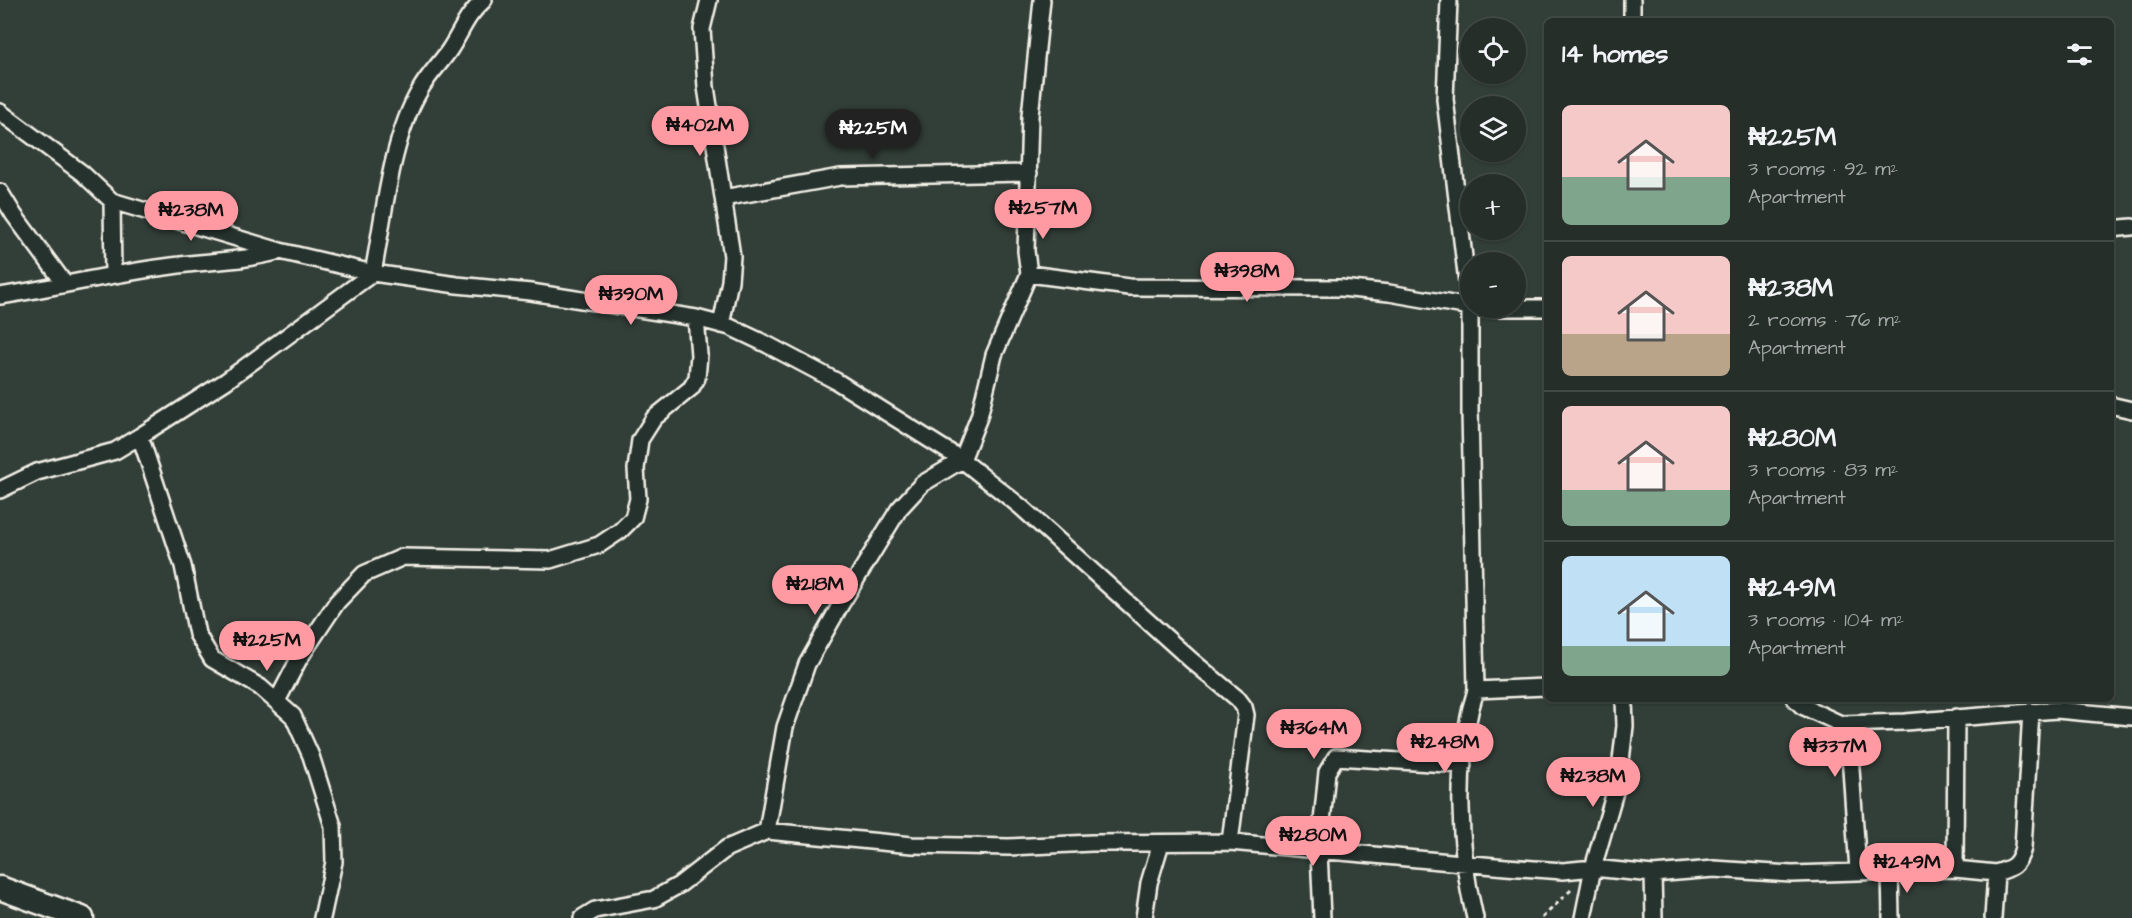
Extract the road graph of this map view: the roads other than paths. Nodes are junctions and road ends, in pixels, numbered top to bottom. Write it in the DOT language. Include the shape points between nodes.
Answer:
graph roads {
  1 [pos="484,0"];
  2 [pos="709,0"];
  3 [pos="1041,0"];
  4 [pos="1449,0"];
  5 [pos="1632,0"];
  6 [pos="1632,18"];
  7 [pos="0,111"];
  8 [pos="1029,173"];
  9 [pos="0,192"];
  10 [pos="723,198"];
  11 [pos="111,201"];
  12 [pos="7,214"];
  13 [pos="2132,227"];
  14 [pos="2114,229"];
  15 [pos="280,250"];
  16 [pos="1463,252"];
  17 [pos="373,273"];
  18 [pos="113,274"];
  19 [pos="1029,274"];
  20 [pos="65,284"];
  21 [pos="0,296"];
  22 [pos="1460,305"];
  23 [pos="1526,308"];
  24 [pos="1544,308"];
  25 [pos="696,318"];
  26 [pos="1470,318"];
  27 [pos="721,325"];
  28 [pos="2114,406"];
  29 [pos="2132,410"];
  30 [pos="140,436"];
  31 [pos="962,460"];
  32 [pos="0,490"];
  33 [pos="1544,687"];
  34 [pos="1476,690"];
  35 [pos="277,701"];
  36 [pos="1624,702"];
  37 [pos="1798,702"];
  38 [pos="2031,711"];
  39 [pos="1956,717"];
  40 [pos="2132,717"];
  41 [pos="1841,724"];
  42 [pos="1462,765"];
  43 [pos="767,831"];
  44 [pos="1230,842"];
  45 [pos="1161,843"];
  46 [pos="1319,851"];
  47 [pos="1464,864"];
  48 [pos="1593,868"];
  49 [pos="1956,869"];
  50 [pos="1858,870"];
  51 [pos="1890,870"];
  52 [pos="1996,873"];
  53 [pos="1653,874"];
  54 [pos="0,888"];
  55 [pos="76,917"];
  56 [pos="322,918"];
  57 [pos="582,918"];
  58 [pos="1144,918"];
  59 [pos="1322,918"];
  60 [pos="1475,918"];
  61 [pos="1582,918"];
  62 [pos="1654,918"];
  63 [pos="1890,918"];
  64 [pos="1993,918"];
  1 -- 17 [label="street" via="471,12 420,90 403,128"];
  2 -- 10 [label="street" via="702,29 706,87"];
  3 -- 8 [label="street"];
  4 -- 16 [label="street" via="1445,99"];
  5 -- 6 [label="street"];
  7 -- 11 [label="street" via="82,173"];
  8 -- 10 [label="street" via="840,177"];
  8 -- 19 [label="street"];
  9 -- 12 [label="street"];
  10 -- 27 [label="street" via="732,256"];
  11 -- 15 [label="street"];
  11 -- 18 [label="street"];
  12 -- 20 [label="street"];
  13 -- 14 [label="street"];
  15 -- 17 [label="street"];
  15 -- 18 [label="street" via="256,258"];
  17 -- 25 [label="street"];
  17 -- 30 [label="street" via="226,381"];
  18 -- 20 [label="street"];
  19 -- 22 [label="street" via="1129,287 1341,288"];
  19 -- 31 [label="street" via="994,355 979,417"];
  20 -- 21 [label="street"];
  23 -- 24 [label="street"];
  25 -- 27 [label="street"];
  25 -- 35 [label="street" via="697,378 692,388 654,418 640,440 636,469 638,499 633,518 620,531 599,545 550,560 403,557 364,574 337,602"];
  26 -- 34 [label="street"];
  27 -- 31 [label="street" via="836,381"];
  28 -- 29 [label="street"];
  30 -- 32 [label="street" via="115,451 37,472"];
  30 -- 35 [label="street" via="183,566 197,634 212,659"];
  31 -- 43 [label="street" via="922,484 899,509 807,664 784,728"];
  31 -- 44 [label="street" via="1021,507 1242,704 1246,715"];
  33 -- 34 [label="street"];
  34 -- 42 [label="street"];
  35 -- 56 [label="street" via="293,716 333,826 334,862"];
  36 -- 48 [label="street" via="1619,778"];
  37 -- 41 [label="street"];
  38 -- 39 [label="street"];
  38 -- 40 [label="street"];
  38 -- 52 [label="street" via="2023,848 2019,861"];
  39 -- 41 [label="street"];
  39 -- 49 [label="street"];
  41 -- 50 [label="street" via="1849,740"];
  42 -- 46 [label="street" via="1336,757 1327,772"];
  42 -- 47 [label="street"];
  43 -- 45 [label="street" via="912,845"];
  43 -- 57 [label="street" via="727,848 680,885 654,899 595,910"];
  44 -- 45 [label="street"];
  44 -- 46 [label="street"];
  45 -- 58 [label="street"];
  46 -- 47 [label="street"];
  46 -- 59 [label="street"];
  47 -- 48 [label="street" via="1563,871"];
  47 -- 60 [label="street"];
  48 -- 53 [label="street"];
  48 -- 61 [label="street"];
  49 -- 51 [label="street"];
  49 -- 52 [label="street"];
  50 -- 51 [label="street"];
  50 -- 53 [label="street" via="1792,874 1714,869"];
  51 -- 63 [label="street"];
  52 -- 64 [label="street"];
  53 -- 62 [label="street"];
  54 -- 55 [label="street"];
}
